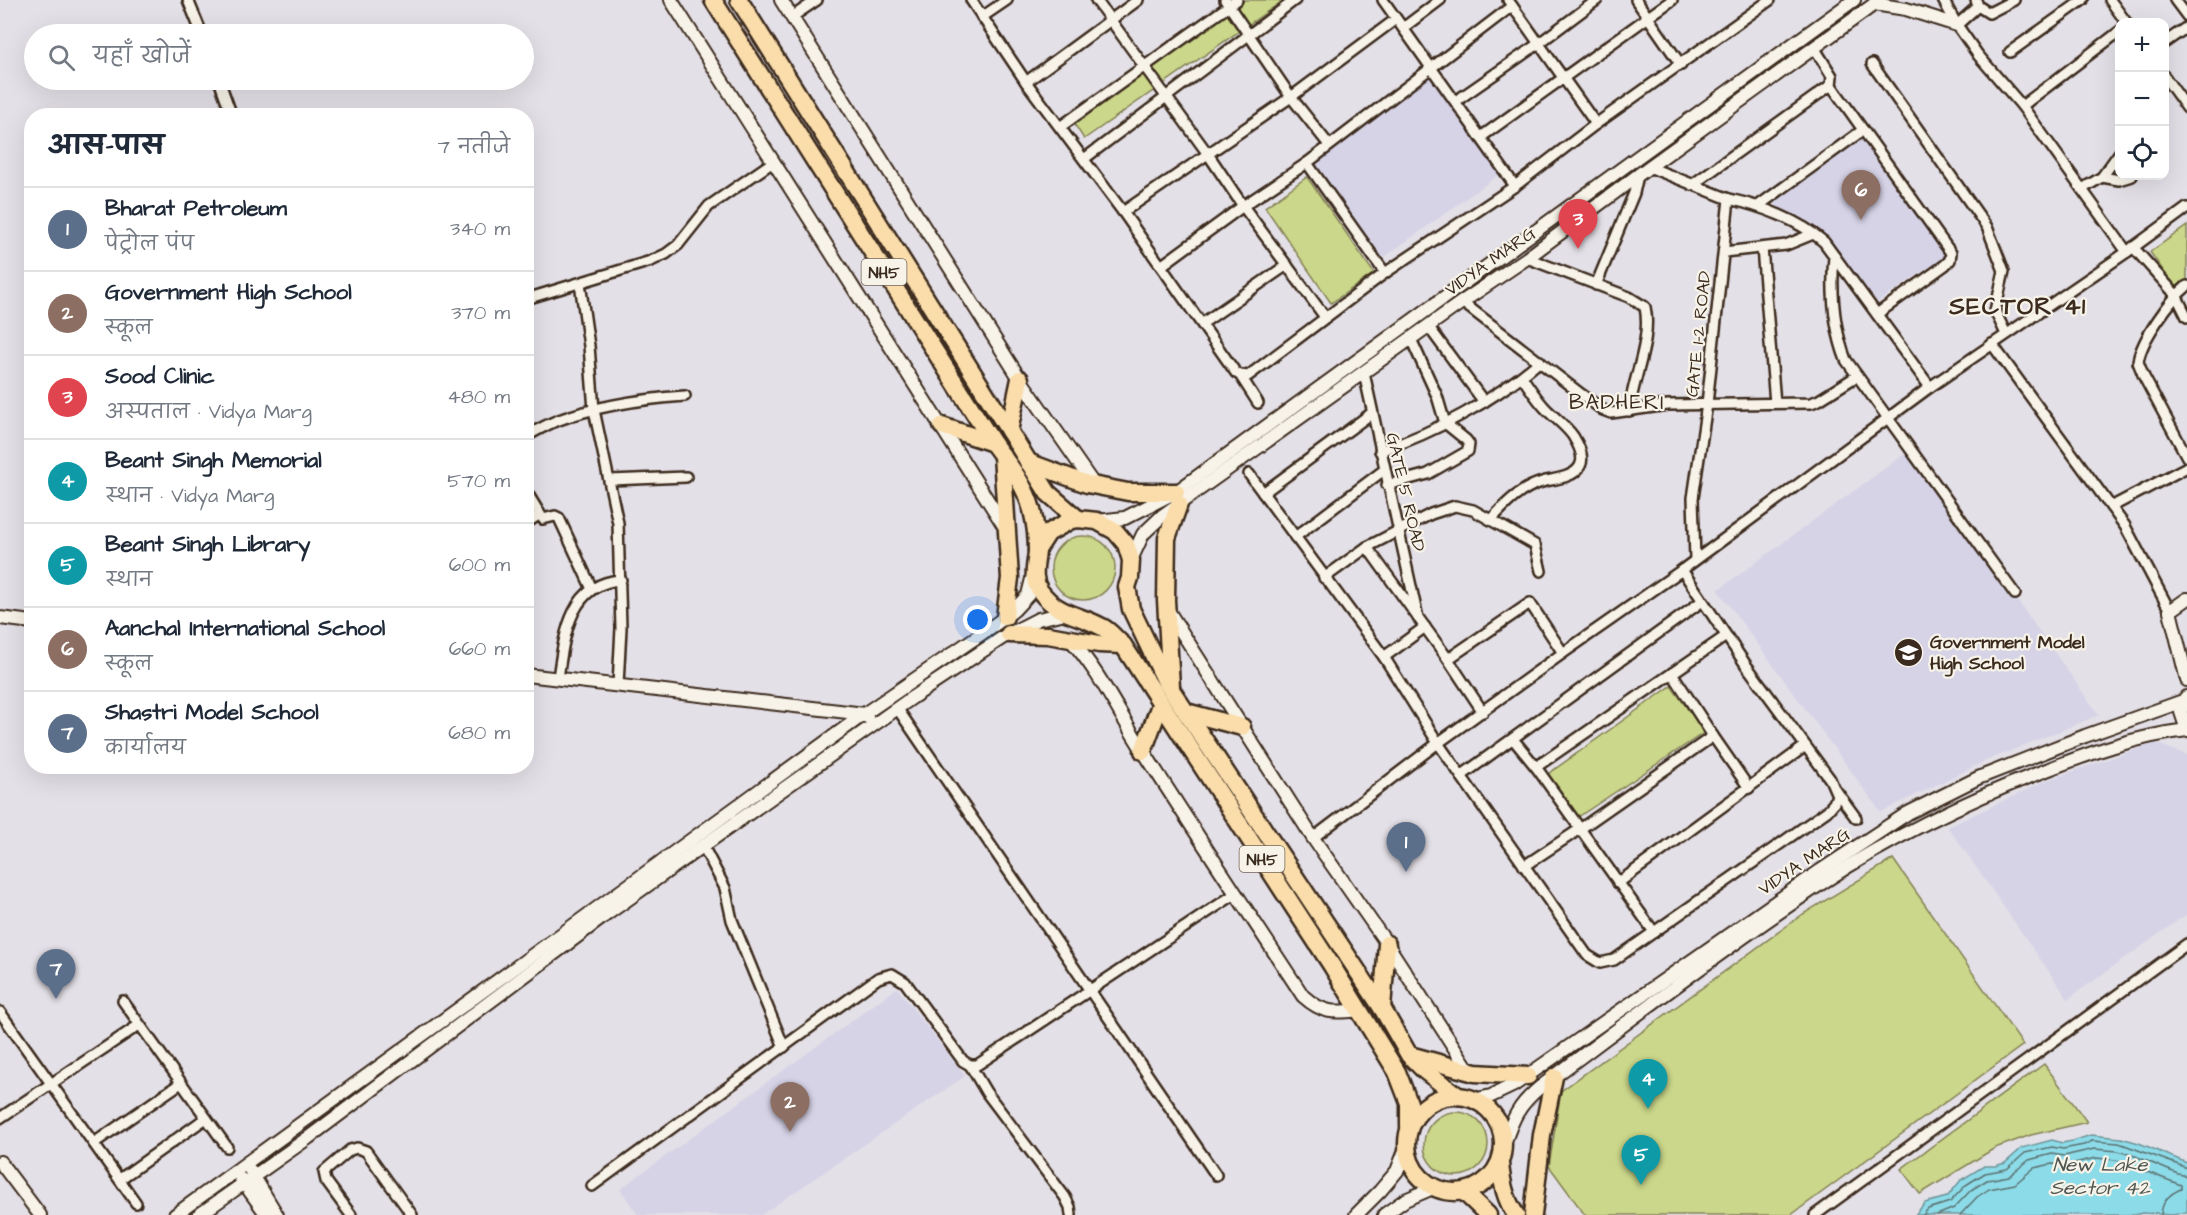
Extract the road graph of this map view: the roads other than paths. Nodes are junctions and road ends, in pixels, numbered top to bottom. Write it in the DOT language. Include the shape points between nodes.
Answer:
graph roads {
  1 [pos="189,0"];
  2 [pos="671,0"];
  3 [pos="713,0"];
  4 [pos="738,0"];
  5 [pos="781,0"];
  6 [pos="817,0"];
  7 [pos="971,0"];
  8 [pos="1007,0"];
  9 [pos="1096,0"];
  10 [pos="1138,0"];
  11 [pos="1295,0"];
  12 [pos="1383,0"];
  13 [pos="1440,0"];
  14 [pos="1597,0"];
  15 [pos="1636,0"];
  16 [pos="1672,0"];
  17 [pos="1770,0"];
  18 [pos="1854,0"];
  19 [pos="1943,0"];
  20 [pos="2014,0"];
  21 [pos="2083,0"];
  22 [pos="2110,0"];
  23 [pos="2175,0"];
  24 [pos="1230,2"];
  25 [pos="1877,2"];
  26 [pos="1510,3"];
  27 [pos="1977,3"];
  28 [pos="2187,16"];
  29 [pos="792,17"];
  30 [pos="982,17"];
  31 [pos="1648,17"];
  32 [pos="2123,18"];
  33 [pos="1396,19"];
  34 [pos="1111,21"];
  35 [pos="197,24"];
  36 [pos="1957,25"];
  37 [pos="2187,27"];
  38 [pos="1403,28"];
  39 [pos="1248,35"];
  40 [pos="2115,35"];
  41 [pos="2169,40"];
  42 [pos="1538,44"];
  43 [pos="1814,47"];
  44 [pos="2010,52"];
  45 [pos="1872,64"];
  46 [pos="1681,65"];
  47 [pos="1144,66"];
  48 [pos="1432,68"];
  49 [pos="1564,78"];
  50 [pos="1026,82"];
  51 [pos="2169,83"];
  52 [pos="1831,85"];
  53 [pos="223,90"];
  54 [pos="1166,96"];
  55 [pos="1291,97"];
  56 [pos="1455,101"];
  57 [pos="2022,106"];
  58 [pos="2186,106"];
  59 [pos="229,108"];
  60 [pos="1596,124"];
  61 [pos="1060,127"];
  62 [pos="1863,130"];
  63 [pos="1481,137"];
  64 [pos="1329,145"];
  65 [pos="1208,154"];
  66 [pos="1084,159"];
  67 [pos="2115,159"];
  68 [pos="773,162"];
  69 [pos="1307,163"];
  70 [pos="1649,167"];
  71 [pos="1638,175"];
  72 [pos="2102,177"];
  73 [pos="2115,179"];
  74 [pos="1692,185"];
  75 [pos="1515,186"];
  76 [pos="2082,189"];
  77 [pos="1729,199"];
  78 [pos="1243,206"];
  79 [pos="1758,206"];
  80 [pos="2187,208"];
  81 [pos="1123,212"];
  82 [pos="1813,234"];
  83 [pos="1762,248"];
  84 [pos="2130,250"];
  85 [pos="1724,252"];
  86 [pos="1834,255"];
  87 [pos="1527,258"];
  88 [pos="1287,265"];
  89 [pos="1161,266"];
  90 [pos="1385,273"];
  91 [pos="580,283"];
  92 [pos="1596,285"];
  93 [pos="2187,285"];
  94 [pos="2176,295"];
  95 [pos="534,297"];
  96 [pos="1462,302"];
  97 [pos="1877,314"];
  98 [pos="1325,317"];
  99 [pos="2187,317"];
  100 [pos="1203,323"];
  101 [pos="1428,326"];
  102 [pos="2006,334"];
  103 [pos="1411,339"];
  104 [pos="1992,344"];
  105 [pos="1540,361"];
  106 [pos="1364,373"];
  107 [pos="1240,375"];
  108 [pos="1857,376"];
  109 [pos="1522,377"];
  110 [pos="1020,379"];
  111 [pos="1930,387"];
  112 [pos="685,396"];
  113 [pos="1484,402"];
  114 [pos="1258,403"];
  115 [pos="1775,403"];
  116 [pos="1707,404"];
  117 [pos="594,410"];
  118 [pos="1629,411"];
  119 [pos="1372,413"];
  120 [pos="1887,418"];
  121 [pos="1445,423"];
  122 [pos="942,426"];
  123 [pos="534,431"];
  124 [pos="1009,431"];
  125 [pos="2183,441"];
  126 [pos="997,449"];
  127 [pos="1380,451"];
  128 [pos="2187,457"];
  129 [pos="1028,462"];
  130 [pos="2187,466"];
  131 [pos="1384,470"];
  132 [pos="1249,474"];
  133 [pos="686,477"];
  134 [pos="610,480"];
  135 [pos="1094,485"];
  136 [pos="1387,485"];
  137 [pos="1263,493"];
  138 [pos="1177,498"];
  139 [pos="534,506"];
  140 [pos="2111,507"];
  141 [pos="539,515"];
  142 [pos="534,518"];
  143 [pos="1078,519"];
  144 [pos="1491,520"];
  145 [pos="1097,521"];
  146 [pos="1006,529"];
  147 [pos="1397,531"];
  148 [pos="1294,537"];
  149 [pos="1367,547"];
  150 [pos="1037,550"];
  151 [pos="1695,559"];
  152 [pos="1131,560"];
  153 [pos="1682,570"];
  154 [pos="1034,571"];
  155 [pos="1541,571"];
  156 [pos="1324,578"];
  157 [pos="621,580"];
  158 [pos="592,589"];
  159 [pos="2015,594"];
  160 [pos="2187,599"];
  161 [pos="1701,602"];
  162 [pos="1167,608"];
  163 [pos="2170,611"];
  164 [pos="1073,615"];
  165 [pos="1005,617"];
  166 [pos="0,618"];
  167 [pos="1418,618"];
  168 [pos="24,620"];
  169 [pos="1425,627"];
  170 [pos="1010,633"];
  171 [pos="2176,633"];
  172 [pos="1725,636"];
  173 [pos="1069,638"];
  174 [pos="1123,645"];
  175 [pos="2187,649"];
  176 [pos="1563,653"];
  177 [pos="1384,657"];
  178 [pos="1448,659"];
  179 [pos="1672,673"];
  180 [pos="534,676"];
  181 [pos="558,678"];
  182 [pos="2187,680"];
  183 [pos="618,685"];
  184 [pos="1171,689"];
  185 [pos="2185,698"];
  186 [pos="1160,705"];
  187 [pos="897,708"];
  188 [pos="1186,712"];
  189 [pos="1484,712"];
  190 [pos="865,714"];
  191 [pos="873,725"];
  192 [pos="1242,727"];
  193 [pos="2187,730"];
  194 [pos="1713,736"];
  195 [pos="1513,739"];
  196 [pos="1438,743"];
  197 [pos="1804,747"];
  198 [pos="1143,751"];
  199 [pos="1536,767"];
  200 [pos="1461,776"];
  201 [pos="1749,788"];
  202 [pos="1836,792"];
  203 [pos="1856,818"];
  204 [pos="1580,829"];
  205 [pos="1312,838"];
  206 [pos="703,846"];
  207 [pos="1524,866"];
  208 [pos="1618,883"];
  209 [pos="1234,894"];
  210 [pos="1654,932"];
  211 [pos="1387,944"];
  212 [pos="2187,944"];
  213 [pos="1088,990"];
  214 [pos="123,1001"];
  215 [pos="1382,1008"];
  216 [pos="1359,1010"];
  217 [pos="0,1012"];
  218 [pos="139,1025"];
  219 [pos="784,1047"];
  220 [pos="1409,1055"];
  221 [pos="970,1065"];
  222 [pos="1470,1072"];
  223 [pos="1528,1076"];
  224 [pos="1554,1077"];
  225 [pos="51,1082"];
  226 [pos="181,1083"];
  227 [pos="1466,1098"];
  228 [pos="0,1118"];
  229 [pos="206,1118"];
  230 [pos="1409,1126"];
  231 [pos="94,1143"];
  232 [pos="1504,1144"];
  233 [pos="227,1147"];
  234 [pos="1406,1148"];
  235 [pos="0,1162"];
  236 [pos="1500,1164"];
  237 [pos="241,1167"];
  238 [pos="1216,1175"];
  239 [pos="120,1179"];
  240 [pos="249,1180"];
  241 [pos="592,1186"];
  242 [pos="1433,1188"];
  243 [pos="1464,1192"];
  244 [pos="136,1203"];
  245 [pos="40,1215"];
  246 [pos="175,1215"];
  247 [pos="199,1215"];
  248 [pos="267,1215"];
  249 [pos="277,1215"];
  250 [pos="351,1215"];
  251 [pos="412,1215"];
  252 [pos="1071,1215"];
  253 [pos="1356,1215"];
  254 [pos="1384,1215"];
  255 [pos="1488,1215"];
  256 [pos="1516,1215"];
  257 [pos="1533,1215"];
  258 [pos="1815,1215"];
  1 -- 35 [label="street"];
  2 -- 68 [label="main road"];
  3 -- 126 [label="highway, NH5"];
  4 -- 124 [label="highway, NH5"];
  5 -- 29 [label="main road"];
  6 -- 29 [label="street"];
  7 -- 30 [label="street"];
  8 -- 30 [label="street"];
  9 -- 34 [label="street"];
  10 -- 34 [label="street"];
  11 -- 39 [label="street"];
  12 -- 33 [label="street"];
  13 -- 38 [label="street"];
  14 -- 42 [label="street"];
  15 -- 31 [label="street"];
  16 -- 31 [label="street"];
  17 -- 46 [label="street"];
  18 -- 138 [label="main road, VIDYA MARG"];
  19 -- 36 [label="street"];
  20 -- 27 [label="street" via="1989,13"];
  21 -- 44 [label="street"];
  22 -- 32 [label="street"];
  23 -- 28 [label="street"];
  24 -- 39 [label="street"];
  24 -- 47 [label="street"];
  25 -- 36 [label="main road"];
  25 -- 43 [label="main road, VIDYA MARG"];
  26 -- 42 [label="street"];
  26 -- 48 [label="street"];
  27 -- 36 [label="street"];
  29 -- 110 [label="main road"];
  30 -- 50 [label="street"];
  31 -- 46 [label="street"];
  31 -- 49 [label="street"];
  33 -- 38 [label="street"];
  33 -- 55 [label="street"];
  34 -- 47 [label="street"];
  34 -- 50 [label="street"];
  36 -- 57 [label="street"];
  37 -- 41 [label="street"];
  38 -- 48 [label="street"];
  39 -- 54 [label="street"];
  39 -- 55 [label="street"];
  40 -- 57 [label="street"];
  42 -- 49 [label="street"];
  42 -- 56 [label="street"];
  43 -- 52 [label="street" via="1832,76"];
  43 -- 70 [label="main road, VIDYA MARG"];
  45 -- 102 [label="street" via="1987,227 2004,271 1995,311"];
  46 -- 60 [label="street"];
  47 -- 54 [label="street"];
  47 -- 61 [label="street"];
  48 -- 56 [label="street"];
  48 -- 64 [label="street"];
  49 -- 60 [label="street"];
  49 -- 63 [label="street"];
  50 -- 61 [label="street"];
  51 -- 58 [label="street"];
  52 -- 62 [label="street"];
  52 -- 74 [label="street"];
  53 -- 59 [label="street"];
  54 -- 65 [label="street"];
  54 -- 66 [label="street"];
  55 -- 64 [label="street"];
  55 -- 65 [label="street"];
  56 -- 63 [label="street"];
  57 -- 76 [label="street"];
  60 -- 75 [label="street"];
  61 -- 66 [label="street"];
  62 -- 79 [label="street"];
  62 -- 97 [label="street" via="1951,253 1945,265"];
  63 -- 75 [label="street"];
  64 -- 69 [label="street"];
  65 -- 78 [label="street"];
  65 -- 81 [label="street"];
  66 -- 81 [label="street"];
  67 -- 72 [label="street"];
  68 -- 91 [label="street" via="710,206 666,254"];
  68 -- 122 [label="main road"];
  69 -- 78 [label="street"];
  69 -- 90 [label="street"];
  70 -- 71 [label="main road, VIDYA MARG"];
  70 -- 74 [label="street"];
  71 -- 87 [label="main road, VIDYA MARG"];
  71 -- 92 [label="street"];
  72 -- 73 [label="street"];
  72 -- 76 [label="street"];
  74 -- 77 [label="street"];
  75 -- 90 [label="street"];
  76 -- 84 [label="street"];
  77 -- 79 [label="street"];
  77 -- 85 [label="street, GATE 1-2 ROAD"];
  78 -- 88 [label="street"];
  78 -- 89 [label="street"];
  79 -- 82 [label="street"];
  80 -- 84 [label="street"];
  81 -- 89 [label="street"];
  82 -- 83 [label="street"];
  82 -- 86 [label="street"];
  83 -- 85 [label="street"];
  83 -- 115 [label="street"];
  84 -- 94 [label="street"];
  84 -- 102 [label="street"];
  85 -- 116 [label="street, GATE 1-2 ROAD"];
  86 -- 97 [label="street"];
  86 -- 108 [label="street" via="1831,286 1841,347"];
  87 -- 92 [label="street"];
  87 -- 96 [label="main road, VIDYA MARG"];
  88 -- 98 [label="street"];
  88 -- 100 [label="street"];
  89 -- 100 [label="street"];
  90 -- 98 [label="street"];
  91 -- 95 [label="street"];
  91 -- 117 [label="street"];
  92 -- 118 [label="street" via="1645,307 1647,330"];
  93 -- 94 [label="street"];
  94 -- 99 [label="street"];
  94 -- 125 [label="street" via="2152,330 2138,363"];
  96 -- 101 [label="main road, VIDYA MARG"];
  96 -- 105 [label="street"];
  97 -- 111 [label="street"];
  98 -- 107 [label="street" via="1248,376"];
  100 -- 107 [label="street"];
  101 -- 103 [label="main road, VIDYA MARG"];
  101 -- 113 [label="street"];
  102 -- 104 [label="street"];
  103 -- 106 [label="main road, VIDYA MARG"];
  103 -- 121 [label="street"];
  104 -- 111 [label="street"];
  104 -- 140 [label="street"];
  105 -- 109 [label="street"];
  105 -- 118 [label="street" via="1603,410"];
  106 -- 119 [label="street, GATE 5 ROAD"];
  106 -- 138 [label="main road, VIDYA MARG"];
  107 -- 114 [label="street"];
  108 -- 115 [label="street" via="1811,403"];
  108 -- 120 [label="street"];
  109 -- 113 [label="street"];
  109 -- 144 [label="street" via="1574,437 1580,466 1513,498"];
  110 -- 124 [label="highway"];
  110 -- 135 [label="main road"];
  111 -- 120 [label="street"];
  112 -- 117 [label="street" via="652,398"];
  113 -- 121 [label="street"];
  115 -- 116 [label="street"];
  116 -- 118 [label="street"];
  116 -- 151 [label="street, GATE 1-2 ROAD" via="1693,498"];
  117 -- 123 [label="street"];
  117 -- 134 [label="street"];
  119 -- 127 [label="street, GATE 5 ROAD"];
  119 -- 137 [label="street"];
  120 -- 151 [label="street"];
  120 -- 159 [label="street"];
  121 -- 127 [label="street" via="1411,441"];
  121 -- 136 [label="street" via="1466,440 1468,451 1428,474"];
  122 -- 126 [label="highway"];
  122 -- 146 [label="main road"];
  124 -- 129 [label="highway, NH5"];
  125 -- 128 [label="street"];
  126 -- 146 [label="highway"];
  126 -- 150 [label="highway, NH5" via="1025,490 1033,511"];
  127 -- 131 [label="street, GATE 5 ROAD"];
  129 -- 135 [label="highway"];
  129 -- 143 [label="highway, NH5" via="1048,493"];
  130 -- 140 [label="street"];
  131 -- 136 [label="street, GATE 5 ROAD"];
  131 -- 148 [label="street"];
  132 -- 137 [label="street"];
  133 -- 134 [label="street"];
  134 -- 157 [label="street" via="618,523"];
  135 -- 138 [label="highway"];
  136 -- 147 [label="street, GATE 5 ROAD"];
  137 -- 148 [label="street"];
  138 -- 145 [label="main road, VIDYA MARG" via="1125,518"];
  138 -- 152 [label="main road, VIDYA MARG" via="1143,534"];
  138 -- 162 [label="highway" via="1167,538"];
  139 -- 141 [label="street"];
  140 -- 163 [label="street"];
  141 -- 142 [label="street"];
  141 -- 158 [label="street" via="559,518"];
  143 -- 145 [label="highway"];
  143 -- 150 [label="highway" via="1048,533"];
  144 -- 147 [label="street" via="1473,510 1455,507"];
  144 -- 155 [label="street" via="1534,545"];
  145 -- 152 [label="highway" via="1115,531 1126,544"];
  146 -- 165 [label="highway" via="1010,578"];
  147 -- 149 [label="street"];
  147 -- 167 [label="street, GATE 5 ROAD"];
  148 -- 156 [label="street"];
  149 -- 156 [label="street"];
  149 -- 167 [label="street"];
  150 -- 154 [label="highway, NH5"];
  151 -- 153 [label="street"];
  152 -- 184 [label="highway, NH5 / NH5" via="1127,587 1131,609"];
  153 -- 161 [label="street"];
  153 -- 176 [label="street"];
  154 -- 164 [label="highway, NH5" via="1038,588 1052,605"];
  154 -- 165 [label="main road" via="1028,595"];
  156 -- 177 [label="street"];
  157 -- 158 [label="street" via="608,580"];
  157 -- 183 [label="street"];
  158 -- 181 [label="street" via="572,614"];
  160 -- 163 [label="main road"];
  161 -- 172 [label="street"];
  161 -- 195 [label="street"];
  162 -- 184 [label="highway"];
  162 -- 192 [label="main road"];
  163 -- 171 [label="main road"];
  164 -- 170 [label="main road" via="1038,619"];
  164 -- 174 [label="highway, NH5" via="1105,628"];
  165 -- 190 [label="main road"];
  166 -- 168 [label="main road"];
  167 -- 169 [label="street"];
  169 -- 177 [label="street"];
  169 -- 178 [label="street"];
  170 -- 173 [label="highway"];
  170 -- 187 [label="main road"];
  171 -- 175 [label="main road"];
  171 -- 182 [label="main road"];
  172 -- 179 [label="street"];
  172 -- 197 [label="street"];
  173 -- 174 [label="highway"];
  173 -- 198 [label="main road" via="1096,672"];
  174 -- 186 [label="highway, NH5"];
  176 -- 178 [label="street" via="1530,603"];
  176 -- 189 [label="street"];
  177 -- 196 [label="street"];
  178 -- 189 [label="street"];
  179 -- 194 [label="street"];
  179 -- 199 [label="street"];
  180 -- 181 [label="main road"];
  181 -- 183 [label="main road"];
  183 -- 190 [label="main road"];
  184 -- 188 [label="highway, NH5 / NH5"];
  185 -- 193 [label="main road" via="2181,712"];
  185 -- 223 [label="main road, VIDYA MARG" via="1978,778 1908,813"];
  186 -- 198 [label="highway"];
  186 -- 216 [label="highway, NH5"];
  187 -- 191 [label="main road"];
  187 -- 213 [label="street"];
  188 -- 192 [label="highway"];
  188 -- 215 [label="highway, NH5 / NH5"];
  189 -- 196 [label="street"];
  190 -- 191 [label="main road"];
  190 -- 237 [label="main road"];
  191 -- 206 [label="main road"];
  192 -- 205 [label="main road"];
  193 -- 224 [label="main road, VIDYA MARG" via="2091,753 1987,793 1919,827 1826,881"];
  194 -- 201 [label="street"];
  194 -- 204 [label="street"];
  195 -- 199 [label="street"];
  195 -- 200 [label="street"];
  196 -- 200 [label="street"];
  196 -- 205 [label="street"];
  197 -- 201 [label="street"];
  197 -- 202 [label="street"];
  198 -- 209 [label="main road"];
  199 -- 204 [label="street"];
  200 -- 207 [label="street"];
  201 -- 208 [label="street"];
  202 -- 203 [label="street"];
  202 -- 210 [label="street" via="1827,811"];
  204 -- 207 [label="street"];
  204 -- 208 [label="street"];
  205 -- 211 [label="main road"];
  206 -- 219 [label="street" via="725,888 732,920"];
  206 -- 240 [label="main road"];
  207 -- 210 [label="street" via="1595,962 1614,960"];
  208 -- 210 [label="street"];
  209 -- 213 [label="street"];
  209 -- 216 [label="main road" via="1303,996 1326,1011"];
  211 -- 215 [label="highway"];
  211 -- 222 [label="main road"];
  212 -- 258 [label="street"];
  213 -- 221 [label="street" via="984,1062"];
  213 -- 238 [label="street"];
  214 -- 218 [label="street"];
  215 -- 220 [label="highway, NH5 / NH5"];
  216 -- 230 [label="highway, NH5" via="1397,1072 1409,1103"];
  217 -- 225 [label="street"];
  218 -- 225 [label="street"];
  218 -- 226 [label="street"];
  219 -- 221 [label="street" via="878,978 892,974 905,982 963,1061"];
  219 -- 241 [label="street"];
  220 -- 222 [label="highway"];
  220 -- 227 [label="highway, NH5 / NH5" via="1425,1071"];
  221 -- 252 [label="street" via="1065,1197"];
  222 -- 223 [label="highway"];
  223 -- 227 [label="main road, VIDYA MARG" via="1491,1096"];
  224 -- 232 [label="main road, VIDYA MARG" via="1523,1102"];
  224 -- 257 [label="highway" via="1542,1135"];
  225 -- 228 [label="street"];
  225 -- 231 [label="street"];
  226 -- 229 [label="street"];
  226 -- 231 [label="street"];
  227 -- 230 [label="highway" via="1443,1096 1420,1110"];
  227 -- 232 [label="highway, NH5" via="1488,1108 1498,1121"];
  229 -- 233 [label="street"];
  229 -- 239 [label="street"];
  230 -- 234 [label="highway, NH5"];
  231 -- 239 [label="street"];
  232 -- 236 [label="highway"];
  234 -- 242 [label="highway" via="1410,1165"];
  234 -- 253 [label="main road" via="1397,1171"];
  235 -- 245 [label="main road"];
  236 -- 243 [label="highway" via="1490,1178"];
  236 -- 256 [label="highway" via="1502,1186"];
  237 -- 240 [label="main road"];
  237 -- 246 [label="main road"];
  239 -- 244 [label="street"];
  240 -- 247 [label="main road"];
  240 -- 248 [label="main road"];
  240 -- 249 [label="main road"];
  242 -- 243 [label="highway"];
  242 -- 254 [label="main road" via="1405,1200"];
  243 -- 255 [label="highway"];
  250 -- 251 [label="street" via="324,1172 357,1148 366,1151"];
}
